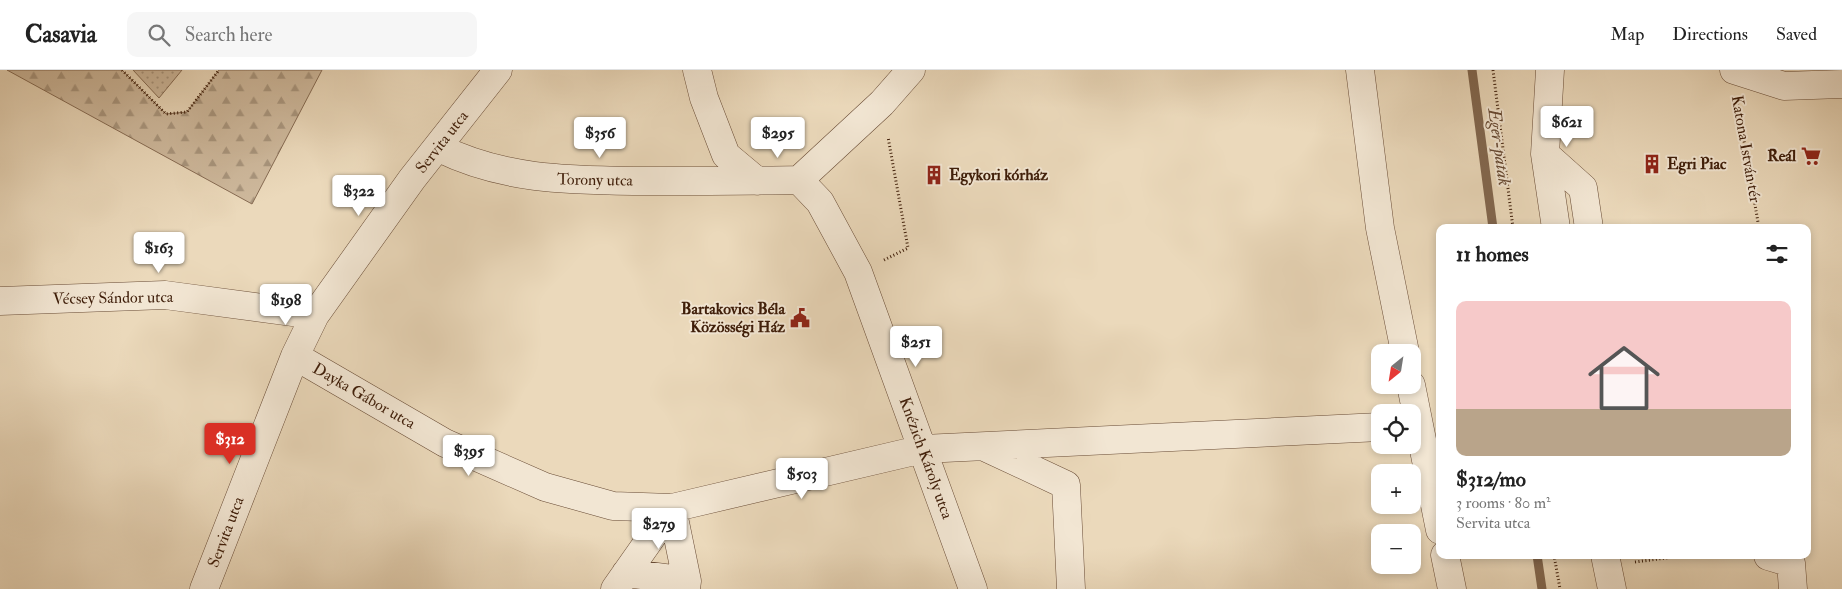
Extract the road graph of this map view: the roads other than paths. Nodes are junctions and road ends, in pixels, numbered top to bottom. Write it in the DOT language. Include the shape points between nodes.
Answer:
graph roads {
  1 [pos="498,70"];
  2 [pos="697,70"];
  3 [pos="911,70"];
  4 [pos="1360,70"];
  5 [pos="1550,70"];
  6 [pos="1735,80"];
  7 [pos="1842,84"];
  8 [pos="439,148"];
  9 [pos="1545,154"];
  10 [pos="799,180"];
  11 [pos="757,181"];
  12 [pos="1555,224"];
  13 [pos="1588,224"];
  14 [pos="0,302"];
  15 [pos="315,315"];
  16 [pos="1403,344"];
  17 [pos="295,356"];
  18 [pos="1371,427"];
  19 [pos="984,446"];
  20 [pos="1421,447"];
  21 [pos="923,449"];
  22 [pos="672,508"];
  23 [pos="1436,512"];
  24 [pos="1446,559"];
  25 [pos="621,581"];
  26 [pos="687,585"];
  27 [pos="204,589"];
  28 [pos="973,589"];
  29 [pos="1070,589"];
  30 [pos="1452,589"];
  1 -- 8 [label="street, Servita utca"];
  2 -- 11 [label="street" via="726,155"];
  3 -- 10 [label="street" via="882,103"];
  4 -- 16 [label="street" via="1380,228"];
  5 -- 9 [label="street"];
  6 -- 7 [label="street" via="1784,86"];
  8 -- 11 [label="street, Torony utca" via="459,158 505,172 554,179"];
  8 -- 15 [label="street, Servita utca" via="412,179"];
  9 -- 12 [label="street"];
  9 -- 13 [label="street" via="1584,188"];
  10 -- 11 [label="street"];
  10 -- 21 [label="street, Knézich Károly utca" via="820,202 858,272"];
  14 -- 15 [label="street, Vécsey Sándor utca" via="165,295"];
  15 -- 17 [label="street, Servita utca"];
  17 -- 22 [label="street, Dayka Gábor utca" via="445,443 544,487 613,506"];
  17 -- 27 [label="street, Servita utca"];
  18 -- 19 [label="street, Dayka Gábor utca"];
  19 -- 21 [label="street, Dayka Gábor utca"];
  19 -- 29 [label="street" via="1066,485"];
  20 -- 23 [label="street"];
  21 -- 22 [label="street, Dayka Gábor utca"];
  21 -- 28 [label="street, Knézich Károly utca"];
  22 -- 25 [label="street"];
  22 -- 26 [label="street"];
  24 -- 30 [label="street"];
  25 -- 26 [label="street"];
}
